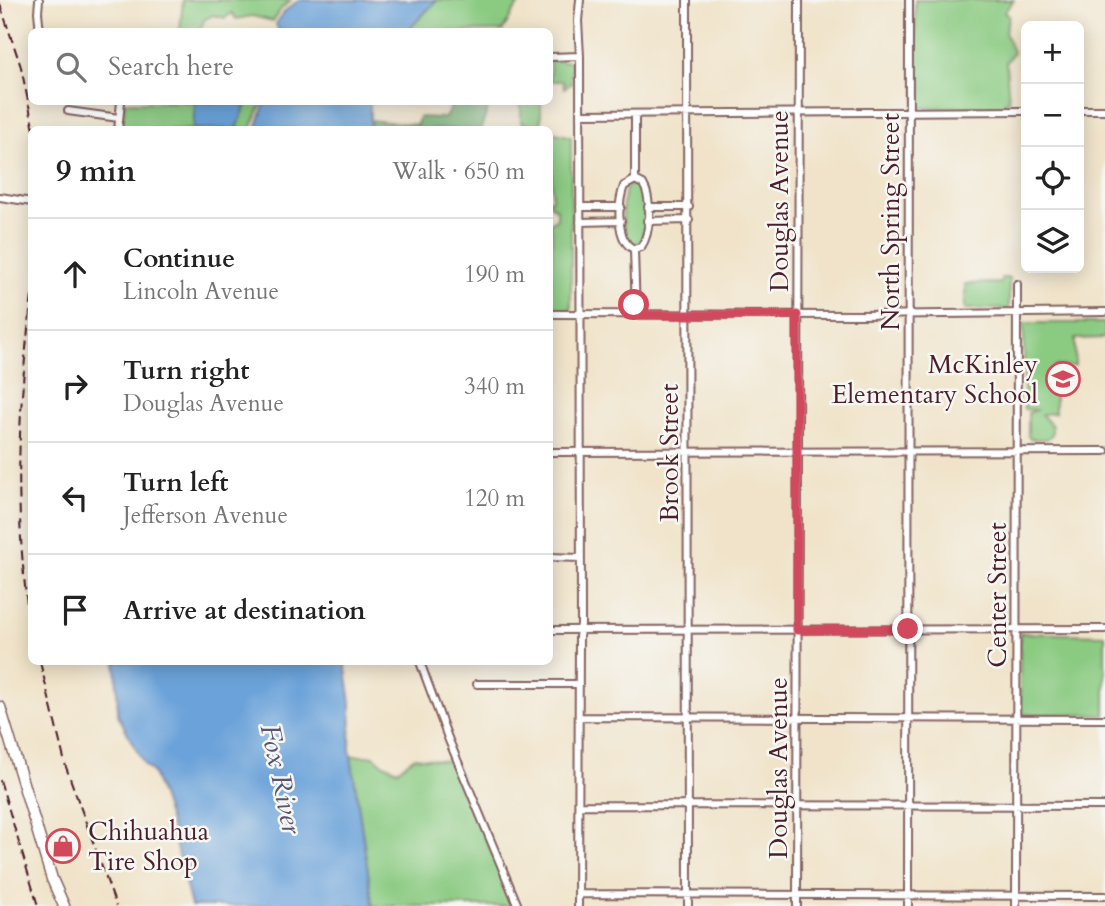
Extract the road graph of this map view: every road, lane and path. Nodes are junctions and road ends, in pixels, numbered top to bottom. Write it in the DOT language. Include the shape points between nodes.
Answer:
graph roads {
  1 [pos="39,0"];
  2 [pos="580,0"];
  3 [pos="687,0"];
  4 [pos="799,0"];
  5 [pos="909,0"];
  6 [pos="39,28"];
  7 [pos="553,57"];
  8 [pos="580,57"];
  9 [pos="121,105"];
  10 [pos="1084,110"];
  11 [pos="1105,110"];
  12 [pos="68,111"];
  13 [pos="1021,111"];
  14 [pos="909,112"];
  15 [pos="580,114"];
  16 [pos="635,114"];
  17 [pos="689,114"];
  18 [pos="798,114"];
  19 [pos="120,118"];
  20 [pos="119,126"];
  21 [pos="635,180"];
  22 [pos="0,197"];
  23 [pos="28,202"];
  24 [pos="580,207"];
  25 [pos="621,207"];
  26 [pos="648,207"];
  27 [pos="689,207"];
  28 [pos="689,220"];
  29 [pos="621,221"];
  30 [pos="648,221"];
  31 [pos="580,222"];
  32 [pos="634,249"];
  33 [pos="1017,284"];
  34 [pos="1105,312"];
  35 [pos="1016,313"];
  36 [pos="553,314"];
  37 [pos="580,314"];
  38 [pos="689,314"];
  39 [pos="909,314"];
  40 [pos="636,315"];
  41 [pos="797,315"];
  42 [pos="909,451"];
  43 [pos="1017,451"];
  44 [pos="1105,451"];
  45 [pos="553,452"];
  46 [pos="580,452"];
  47 [pos="689,452"];
  48 [pos="798,452"];
  49 [pos="553,557"];
  50 [pos="580,558"];
  51 [pos="908,629"];
  52 [pos="1016,629"];
  53 [pos="1105,629"];
  54 [pos="553,630"];
  55 [pos="580,630"];
  56 [pos="688,630"];
  57 [pos="797,630"];
  58 [pos="421,665"];
  59 [pos="477,684"];
  60 [pos="579,684"];
  61 [pos="0,707"];
  62 [pos="579,717"];
  63 [pos="688,717"];
  64 [pos="798,718"];
  65 [pos="907,718"];
  66 [pos="1016,718"];
  67 [pos="1105,719"];
  68 [pos="688,804"];
  69 [pos="579,805"];
  70 [pos="798,805"];
  71 [pos="908,806"];
  72 [pos="1016,806"];
  73 [pos="1105,806"];
  74 [pos="578,894"];
  75 [pos="58,895"];
  76 [pos="688,895"];
  77 [pos="797,895"];
  78 [pos="908,895"];
  79 [pos="1016,896"];
  80 [pos="1105,896"];
  81 [pos="59,906"];
  82 [pos="64,906"];
  83 [pos="518,906"];
  84 [pos="578,906"];
  85 [pos="688,906"];
  86 [pos="797,906"];
  87 [pos="908,906"];
  88 [pos="1016,906"];
  1 -- 6 [label="street"];
  2 -- 8 [label="street"];
  3 -- 17 [label="street, Brook Street"];
  4 -- 18 [label="street, Douglas Avenue"];
  5 -- 14 [label="street, North Spring Street"];
  7 -- 8 [label="street"];
  8 -- 15 [label="street"];
  9 -- 19 [label="street"];
  10 -- 11 [label="street"];
  12 -- 19 [label="street"];
  13 -- 14 [label="street"];
  14 -- 18 [label="street"];
  14 -- 39 [label="street, North Spring Street"];
  15 -- 16 [label="street"];
  15 -- 24 [label="street"];
  16 -- 17 [label="street"];
  16 -- 21 [label="street"];
  17 -- 18 [label="street"];
  17 -- 27 [label="street, Brook Street"];
  18 -- 41 [label="street, Douglas Avenue"];
  19 -- 20 [label="street"];
  21 -- 25 [label="street" via="624,186"];
  21 -- 26 [label="street" via="645,187"];
  22 -- 23 [label="street"];
  24 -- 25 [label="street"];
  24 -- 31 [label="street"];
  25 -- 29 [label="street"];
  26 -- 27 [label="street"];
  26 -- 30 [label="street"];
  27 -- 28 [label="street, Brook Street"];
  28 -- 30 [label="street"];
  28 -- 38 [label="street, Brook Street"];
  29 -- 31 [label="street"];
  29 -- 32 [label="street" via="626,244"];
  30 -- 32 [label="street" via="645,241"];
  31 -- 37 [label="street"];
  32 -- 40 [label="street"];
  33 -- 35 [label="street, Center Street"];
  34 -- 35 [label="street"];
  35 -- 39 [label="street"];
  35 -- 43 [label="street, Center Street"];
  36 -- 37 [label="street"];
  37 -- 40 [label="street"];
  37 -- 46 [label="street"];
  38 -- 40 [label="street"];
  38 -- 41 [label="street"];
  38 -- 47 [label="street, Brook Street"];
  39 -- 41 [label="street"];
  39 -- 42 [label="street, North Spring Street"];
  41 -- 48 [label="street, Douglas Avenue"];
  42 -- 43 [label="street"];
  42 -- 48 [label="street"];
  42 -- 51 [label="street, North Spring Street"];
  43 -- 44 [label="street"];
  43 -- 52 [label="street, Center Street"];
  45 -- 46 [label="street"];
  46 -- 47 [label="street"];
  46 -- 50 [label="street"];
  47 -- 48 [label="street"];
  47 -- 56 [label="street, Brook Street"];
  48 -- 57 [label="street, Douglas Avenue"];
  49 -- 50 [label="street"];
  50 -- 55 [label="street"];
  51 -- 52 [label="street"];
  51 -- 57 [label="street"];
  51 -- 65 [label="street, North Spring Street"];
  52 -- 53 [label="street"];
  52 -- 66 [label="street, Center Street"];
  54 -- 55 [label="street"];
  55 -- 56 [label="street"];
  55 -- 60 [label="street"];
  56 -- 57 [label="street"];
  56 -- 63 [label="street, Brook Street"];
  57 -- 64 [label="street, Douglas Avenue"];
  58 -- 83 [label="street"];
  59 -- 60 [label="street"];
  60 -- 62 [label="street"];
  61 -- 75 [label="main road"];
  62 -- 63 [label="street"];
  62 -- 69 [label="street"];
  63 -- 64 [label="street"];
  63 -- 68 [label="street, Brook Street"];
  64 -- 65 [label="street"];
  64 -- 70 [label="street, Douglas Avenue"];
  65 -- 66 [label="street"];
  65 -- 71 [label="street, North Spring Street"];
  66 -- 67 [label="street"];
  66 -- 72 [label="street, Center Street"];
  68 -- 69 [label="street"];
  68 -- 70 [label="street"];
  68 -- 76 [label="street, Brook Street"];
  69 -- 74 [label="street"];
  70 -- 71 [label="street"];
  70 -- 77 [label="street, Douglas Avenue"];
  71 -- 72 [label="street"];
  71 -- 78 [label="street, North Spring Street"];
  72 -- 73 [label="street"];
  72 -- 79 [label="street, Center Street"];
  74 -- 76 [label="street"];
  74 -- 84 [label="street"];
  75 -- 81 [label="main road"];
  75 -- 82 [label="main road"];
  76 -- 77 [label="street"];
  76 -- 85 [label="street, Brook Street"];
  77 -- 78 [label="street"];
  77 -- 86 [label="street, Douglas Avenue"];
  78 -- 79 [label="street"];
  78 -- 87 [label="street, North Spring Street"];
  79 -- 80 [label="street"];
  79 -- 88 [label="street, Center Street"];
}
